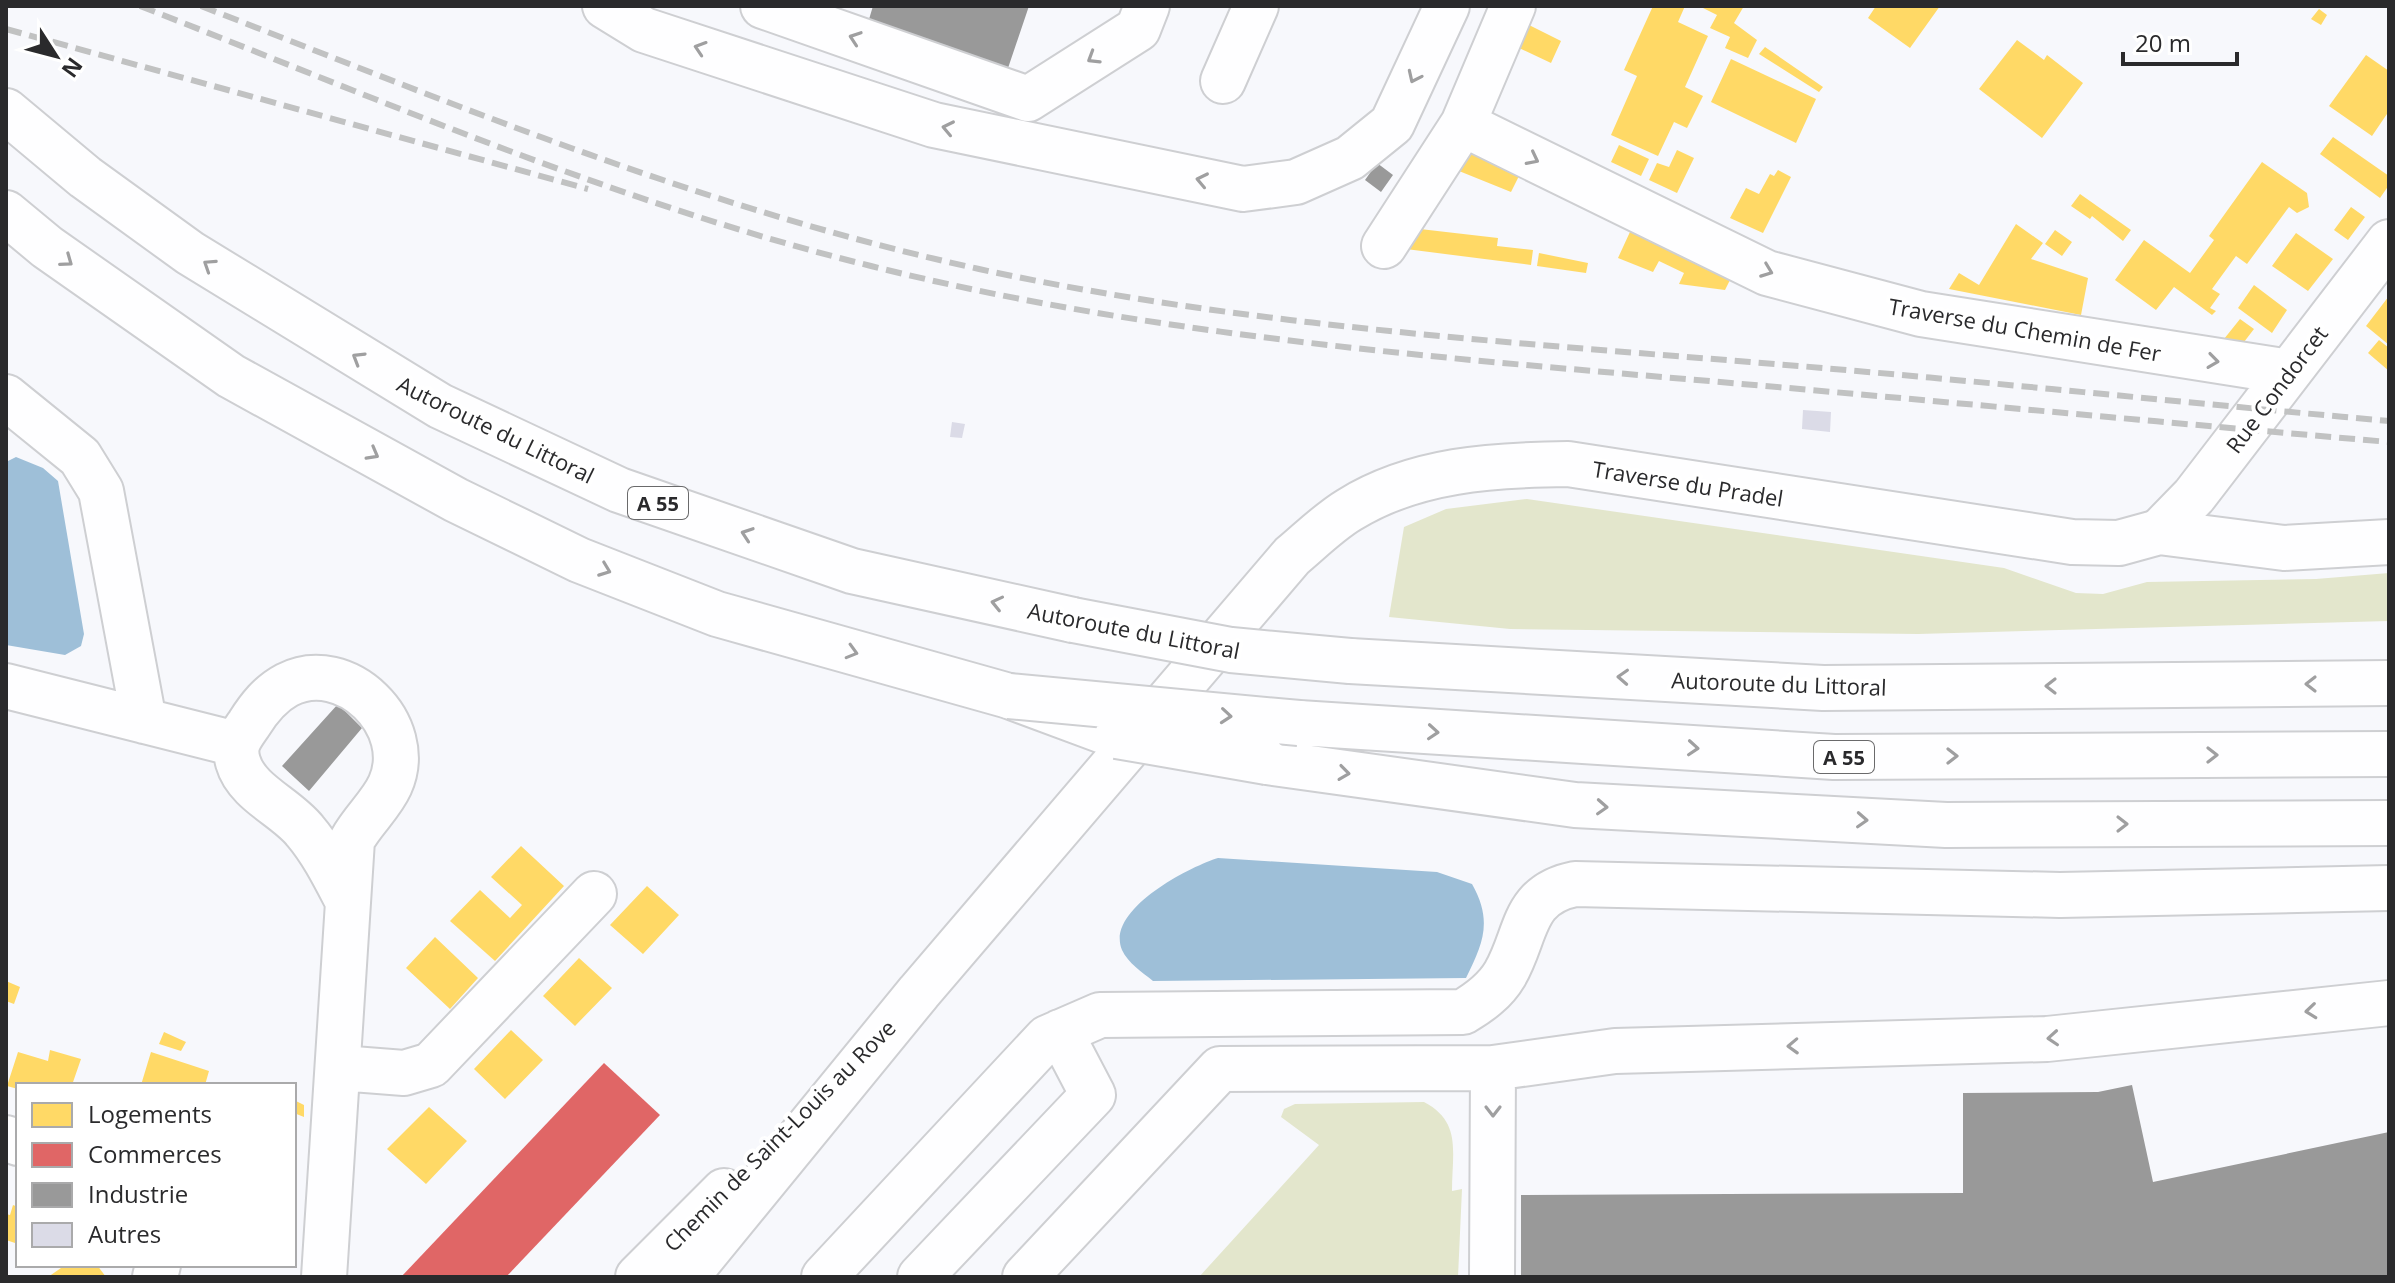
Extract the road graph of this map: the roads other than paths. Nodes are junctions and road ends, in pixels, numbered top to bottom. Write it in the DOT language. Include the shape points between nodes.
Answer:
graph roads {
  1 [pos="605,6"];
  2 [pos="763,6"];
  3 [pos="1147,6"];
  4 [pos="1256,6"];
  5 [pos="1447,6"];
  6 [pos="1513,6"];
  7 [pos="1223,81"];
  8 [pos="6,111"];
  9 [pos="1463,124"];
  10 [pos="6,213"];
  11 [pos="2389,242"];
  12 [pos="1384,246"];
  13 [pos="2289,372"];
  14 [pos="6,397"];
  15 [pos="2159,532"];
  16 [pos="2389,542"];
  17 [pos="2389,683"];
  18 [pos="6,686"];
  19 [pos="1009,696"];
  20 [pos="144,721"];
  21 [pos="236,744"];
  22 [pos="2389,754"];
  23 [pos="1106,773"];
  24 [pos="2389,823"];
  25 [pos="2389,888"];
  26 [pos="594,894"];
  27 [pos="346,898"];
  28 [pos="919,992"];
  29 [pos="2389,1003"];
  30 [pos="1060,1032"];
  31 [pos="340,1068"];
  32 [pos="1493,1068"];
  33 [pos="314,1260"];
  34 [pos="638,1277"];
  35 [pos="686,1277"];
  36 [pos="824,1277"];
  37 [pos="920,1277"];
  38 [pos="1025,1277"];
  39 [pos="1492,1277"];
  5 -- 1 [label="main road, one-way" via="1392,124 1350,158 1296,182 1243,189 934,125 644,30"];
  3 -- 2 [label="main road, one-way" via="1138,29 1028,99"];
  4 -- 7 [label="main road"];
  6 -- 9 [label="main road"];
  17 -- 8 [label="main road, Autoroute du Littoral / A 55, one-way, bridge" via="1823,688 1350,661 1231,650 852,571 619,490 440,406 190,253"];
  9 -- 12 [label="main road"];
  9 -- 13 [label="main road, Traverse du Chemin de Fer, one-way" via="1767,273 1921,314"];
  10 -- 19 [label="main road, A 55, one-way" via="231,376 456,500 579,560 717,614"];
  11 -- 13 [label="main road, Rue Condorcet"];
  13 -- 15 [label="main road, Rue Condorcet" via="2194,496"];
  14 -- 20 [label="main road" via="80,457 101,491"];
  15 -- 16 [label="main road, Traverse du Pradel" via="2284,548"];
  15 -- 23 [label="main road, Traverse du Pradel" via="2119,543 2072,542 1568,464 1493,465 1418,480 1349,510 1292,556"];
  18 -- 20 [label="main road"];
  19 -- 22 [label="main road, A 55, one-way, bridge" via="1299,723 1834,757"];
  19 -- 24 [label="main road, one-way, bridge" via="1117,736 1575,805 1946,825"];
  20 -- 21 [label="main road"];
  21 -- 27 [label="main road" via="241,773 303,828"];
  21 -- 27 [label="main road" via="259,709 289,683 338,683 373,702 385,717 395,747 390,785 352,840"];
  23 -- 28 [label="main road, Chemin de Saint-Louis au Rove"];
  25 -- 30 [label="main road" via="2060,895 1575,884 1551,889 1534,907 1505,974 1486,997 1463,1012 1100,1015"];
  26 -- 31 [label="main road" via="431,1065 404,1073"];
  27 -- 31 [label="main road"];
  28 -- 34 [label="main road, Chemin de Saint-Louis au Rove"];
  28 -- 35 [label="main road, Chemin de Saint-Louis au Rove"];
  29 -- 32 [label="main road, one-way" via="2047,1039 1615,1051"];
  30 -- 36 [label="main road" via="1047,1038"];
  30 -- 37 [label="main road" via="1093,1095"];
  31 -- 33 [label="main road"];
  32 -- 38 [label="main road" via="1220,1069"];
  32 -- 39 [label="main road, one-way"];
}
